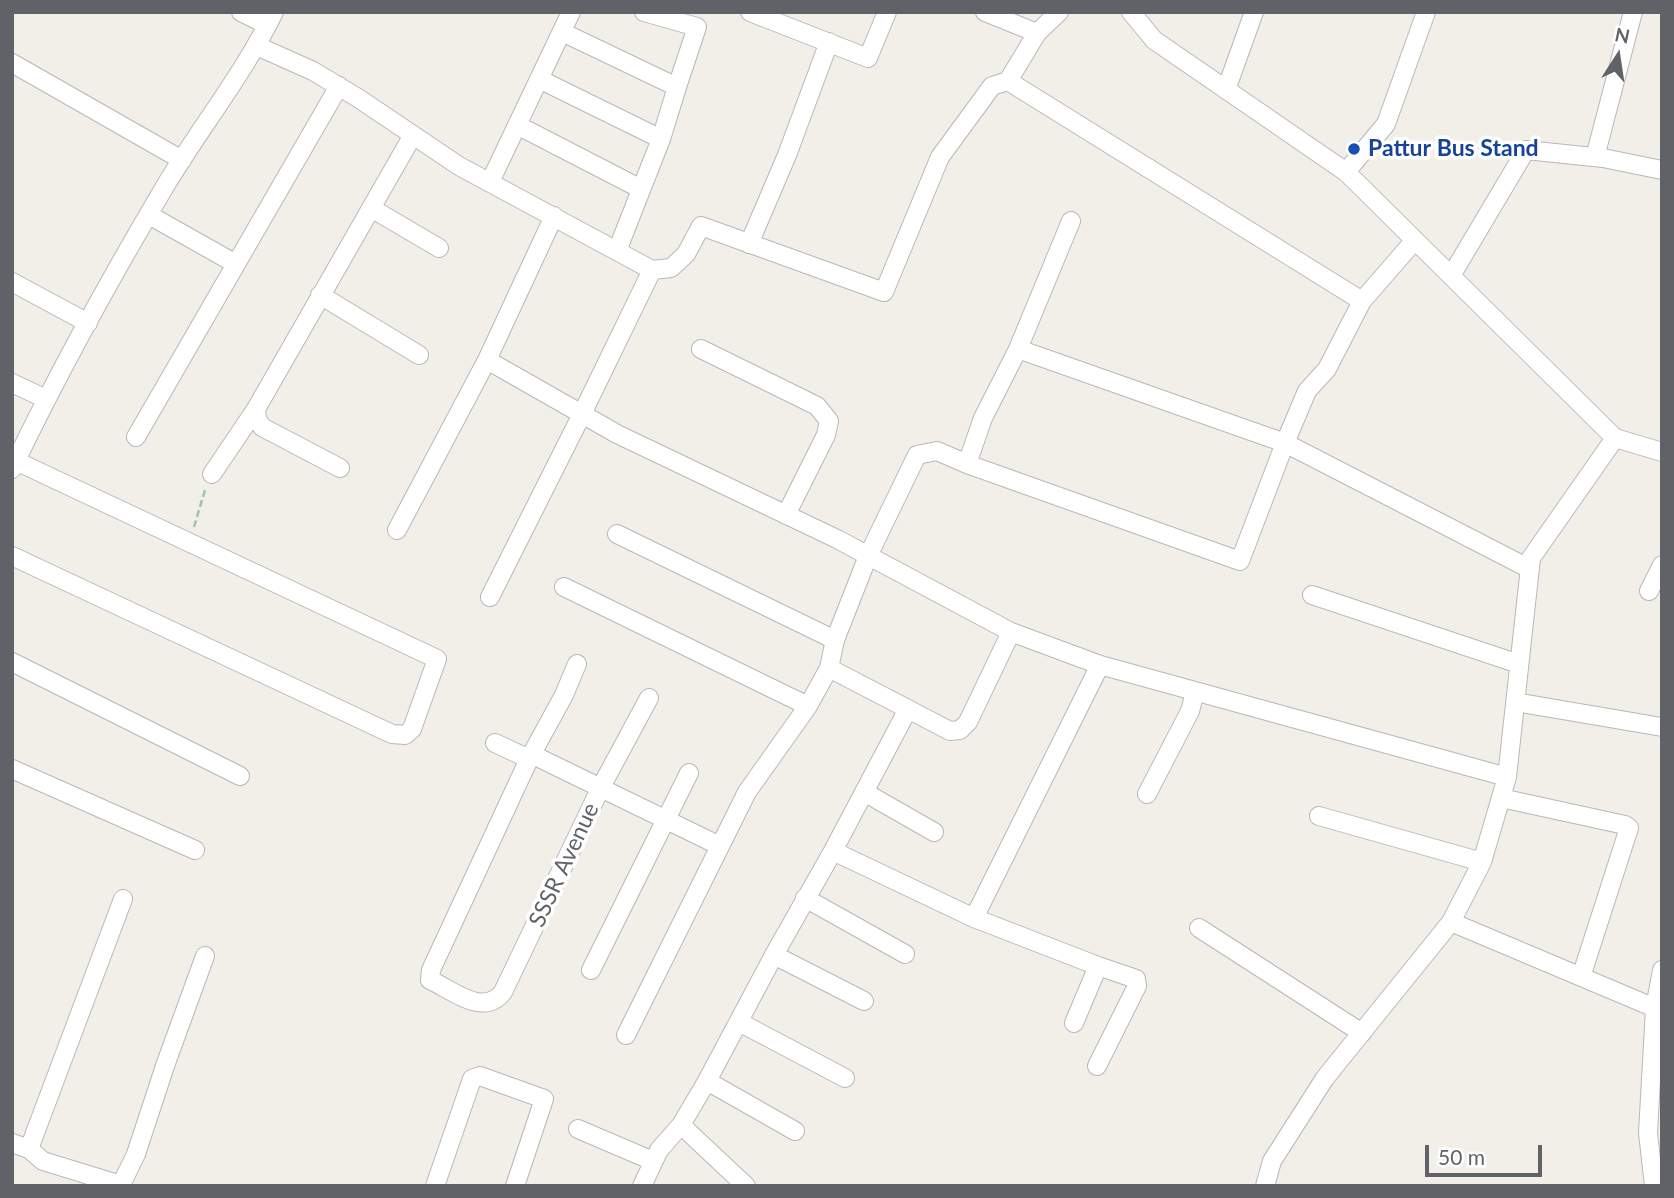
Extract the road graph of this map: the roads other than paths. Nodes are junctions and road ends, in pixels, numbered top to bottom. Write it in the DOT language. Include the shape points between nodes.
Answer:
graph roads {
  1 [pos="241,12"];
  2 [pos="571,12"];
  3 [pos="644,12"];
  4 [pos="750,12"];
  5 [pos="887,12"];
  6 [pos="985,12"];
  7 [pos="1059,12"];
  8 [pos="1131,12"];
  9 [pos="1254,12"];
  10 [pos="1426,12"];
  11 [pos="1633,12"];
  12 [pos="270,19"];
  13 [pos="699,20"];
  14 [pos="562,32"];
  15 [pos="1037,33"];
  16 [pos="829,42"];
  17 [pos="257,46"];
  18 [pos="12,63"];
  19 [pos="539,79"];
  20 [pos="1008,81"];
  21 [pos="339,86"];
  22 [pos="677,87"];
  23 [pos="1226,90"];
  24 [pos="517,125"];
  25 [pos="413,135"];
  26 [pos="661,139"];
  27 [pos="1595,157"];
  28 [pos="182,160"];
  29 [pos="1662,170"];
  30 [pos="1346,172"];
  31 [pos="490,182"];
  32 [pos="641,190"];
  33 [pos="371,208"];
  34 [pos="149,215"];
  35 [pos="554,216"];
  36 [pos="1071,222"];
  37 [pos="1415,240"];
  38 [pos="750,244"];
  39 [pos="439,248"];
  40 [pos="617,251"];
  41 [pos="236,264"];
  42 [pos="652,270"];
  43 [pos="1451,276"];
  44 [pos="12,282"];
  45 [pos="320,295"];
  46 [pos="1363,301"];
  47 [pos="89,323"];
  48 [pos="701,349"];
  49 [pos="1018,349"];
  50 [pos="419,355"];
  51 [pos="487,360"];
  52 [pos="12,383"];
  53 [pos="46,399"];
  54 [pos="256,409"];
  55 [pos="582,414"];
  56 [pos="136,437"];
  57 [pos="1615,438"];
  58 [pos="1285,443"];
  59 [pos="1662,453"];
  60 [pos="967,464"];
  61 [pos="14,465"];
  62 [pos="340,468"];
  63 [pos="212,474"];
  64 [pos="786,515"];
  65 [pos="397,530"];
  66 [pos="617,534"];
  67 [pos="12,556"];
  68 [pos="868,556"];
  69 [pos="1662,565"];
  70 [pos="1530,569"];
  71 [pos="564,587"];
  72 [pos="1649,591"];
  73 [pos="1312,595"];
  74 [pos="490,597"];
  75 [pos="1011,632"];
  76 [pos="835,640"];
  77 [pos="12,662"];
  78 [pos="577,664"];
  79 [pos="1520,664"];
  80 [pos="1100,665"];
  81 [pos="829,668"];
  82 [pos="1195,692"];
  83 [pos="649,698"];
  84 [pos="1515,702"];
  85 [pos="808,706"];
  86 [pos="908,709"];
  87 [pos="1662,727"];
  88 [pos="495,743"];
  89 [pos="529,760"];
  90 [pos="12,769"];
  91 [pos="690,773"];
  92 [pos="240,776"];
  93 [pos="1507,777"];
  94 [pos="601,787"];
  95 [pos="864,792"];
  96 [pos="1147,794"];
  97 [pos="1501,798"];
  98 [pos="1319,816"];
  99 [pos="666,819"];
  100 [pos="934,832"];
  101 [pos="720,846"];
  102 [pos="195,850"];
  103 [pos="833,851"];
  104 [pos="1482,862"];
  105 [pos="805,898"];
  106 [pos="123,899"];
  107 [pos="974,918"];
  108 [pos="1451,922"];
  109 [pos="1199,928"];
  110 [pos="905,954"];
  111 [pos="774,955"];
  112 [pos="205,956"];
  113 [pos="1098,966"];
  114 [pos="591,970"];
  115 [pos="1662,970"];
  116 [pos="1581,977"];
  117 [pos="864,1000"];
  118 [pos="1655,1008"];
  119 [pos="739,1022"];
  120 [pos="1074,1023"];
  121 [pos="1362,1033"];
  122 [pos="626,1035"];
  123 [pos="1657,1049"];
  124 [pos="1097,1066"];
  125 [pos="845,1078"];
  126 [pos="707,1081"];
  127 [pos="681,1125"];
  128 [pos="578,1129"];
  129 [pos="795,1131"];
  130 [pos="1655,1134"];
  131 [pos="20,1146"];
  132 [pos="653,1161"];
  133 [pos="435,1186"];
  134 [pos="515,1186"];
  135 [pos="642,1186"];
  136 [pos="746,1186"];
  137 [pos="1265,1186"];
  138 [pos="1654,1186"];
  1 -- 12 [label="street"];
  2 -- 14 [label="street"];
  3 -- 13 [label="street"];
  4 -- 16 [label="street"];
  5 -- 16 [label="street" via="868,58"];
  6 -- 15 [label="street"];
  7 -- 15 [label="street"];
  8 -- 23 [label="street" via="1154,40"];
  9 -- 23 [label="street"];
  10 -- 30 [label="street" via="1386,124"];
  11 -- 27 [label="street"];
  12 -- 17 [label="street"];
  13 -- 22 [label="street"];
  14 -- 19 [label="street"];
  14 -- 22 [label="street"];
  15 -- 20 [label="street"];
  16 -- 38 [label="street"];
  17 -- 21 [label="street"];
  17 -- 28 [label="street"];
  18 -- 28 [label="street"];
  19 -- 24 [label="street"];
  19 -- 26 [label="street"];
  20 -- 38 [label="street" via="992,86 940,158 884,292"];
  20 -- 46 [label="street"];
  21 -- 25 [label="street"];
  21 -- 41 [label="street"];
  22 -- 26 [label="street"];
  23 -- 30 [label="street"];
  24 -- 31 [label="street"];
  24 -- 32 [label="street"];
  25 -- 31 [label="street"];
  25 -- 33 [label="street"];
  26 -- 32 [label="street"];
  27 -- 29 [label="street"];
  27 -- 43 [label="street" via="1526,150"];
  28 -- 34 [label="street"];
  30 -- 37 [label="street"];
  31 -- 35 [label="street"];
  32 -- 40 [label="street"];
  33 -- 39 [label="street"];
  33 -- 45 [label="street"];
  34 -- 41 [label="street"];
  34 -- 47 [label="street"];
  35 -- 40 [label="street"];
  35 -- 51 [label="street"];
  36 -- 49 [label="street"];
  37 -- 43 [label="street"];
  37 -- 46 [label="street"];
  38 -- 42 [label="street" via="701,226 686,254 671,268"];
  40 -- 42 [label="street"];
  41 -- 56 [label="street"];
  42 -- 55 [label="street"];
  43 -- 57 [label="street"];
  44 -- 47 [label="street"];
  45 -- 50 [label="street"];
  45 -- 54 [label="street"];
  46 -- 58 [label="street" via="1327,369 1307,391"];
  47 -- 53 [label="street"];
  48 -- 64 [label="street" via="817,406 829,421"];
  49 -- 58 [label="street"];
  49 -- 60 [label="street" via="983,418"];
  51 -- 55 [label="street"];
  51 -- 65 [label="street"];
  52 -- 53 [label="street"];
  53 -- 61 [label="street"];
  54 -- 62 [label="street" via="262,426"];
  54 -- 63 [label="street"];
  55 -- 64 [label="street"];
  55 -- 74 [label="street"];
  57 -- 59 [label="street"];
  57 -- 70 [label="street" via="1531,558"];
  58 -- 60 [label="street" via="1240,561"];
  58 -- 70 [label="street"];
  60 -- 68 [label="street" via="937,451 916,455"];
  61 -- 67 [label="street" via="437,659 412,729 405,735 392,734"];
  64 -- 68 [label="street"];
  66 -- 76 [label="street"];
  68 -- 75 [label="street"];
  68 -- 76 [label="street"];
  69 -- 72 [label="street"];
  70 -- 79 [label="street"];
  71 -- 85 [label="street"];
  73 -- 79 [label="street"];
  75 -- 80 [label="street"];
  75 -- 86 [label="street" via="960,730 950,731"];
  76 -- 81 [label="street"];
  77 -- 92 [label="street"];
  78 -- 89 [label="street"];
  79 -- 84 [label="street"];
  80 -- 82 [label="street"];
  80 -- 107 [label="street"];
  81 -- 85 [label="street"];
  81 -- 86 [label="street"];
  82 -- 93 [label="street"];
  82 -- 96 [label="street" via="1190,711"];
  83 -- 94 [label="street, SSSR Avenue"];
  84 -- 87 [label="street"];
  84 -- 93 [label="street"];
  85 -- 101 [label="street" via="747,792"];
  86 -- 95 [label="street"];
  88 -- 89 [label="street"];
  89 -- 94 [label="street" via="533,755"];
  89 -- 94 [label="street, SSSR Avenue" via="432,964 430,980 473,1002 492,1002 503,992"];
  90 -- 102 [label="street"];
  91 -- 99 [label="street"];
  93 -- 97 [label="street"];
  94 -- 99 [label="street"];
  95 -- 100 [label="street"];
  95 -- 103 [label="street"];
  97 -- 104 [label="street"];
  97 -- 116 [label="street" via="1629,828"];
  98 -- 104 [label="street"];
  99 -- 101 [label="street"];
  99 -- 114 [label="street"];
  101 -- 122 [label="street"];
  103 -- 105 [label="street"];
  103 -- 107 [label="street"];
  104 -- 108 [label="street"];
  105 -- 110 [label="street"];
  105 -- 111 [label="street"];
  106 -- 131 [label="street"];
  107 -- 113 [label="street"];
  108 -- 116 [label="street"];
  108 -- 121 [label="street"];
  109 -- 121 [label="street"];
  111 -- 117 [label="street"];
  111 -- 119 [label="street"];
  112 -- 131 [label="street" via="121,1185 43,1161"];
  113 -- 120 [label="street"];
  113 -- 124 [label="street" via="1136,979 1137,986"];
  115 -- 118 [label="street"];
  116 -- 118 [label="street"];
  118 -- 123 [label="street"];
  119 -- 125 [label="street"];
  119 -- 126 [label="street"];
  121 -- 137 [label="street" via="1318,1088 1272,1161"];
  123 -- 130 [label="street"];
  126 -- 127 [label="street"];
  126 -- 129 [label="street"];
  127 -- 132 [label="street"];
  127 -- 136 [label="street"];
  128 -- 132 [label="street"];
  130 -- 138 [label="street"];
  132 -- 135 [label="street"];
  133 -- 134 [label="street" via="472,1079 480,1076 544,1099"];
}
